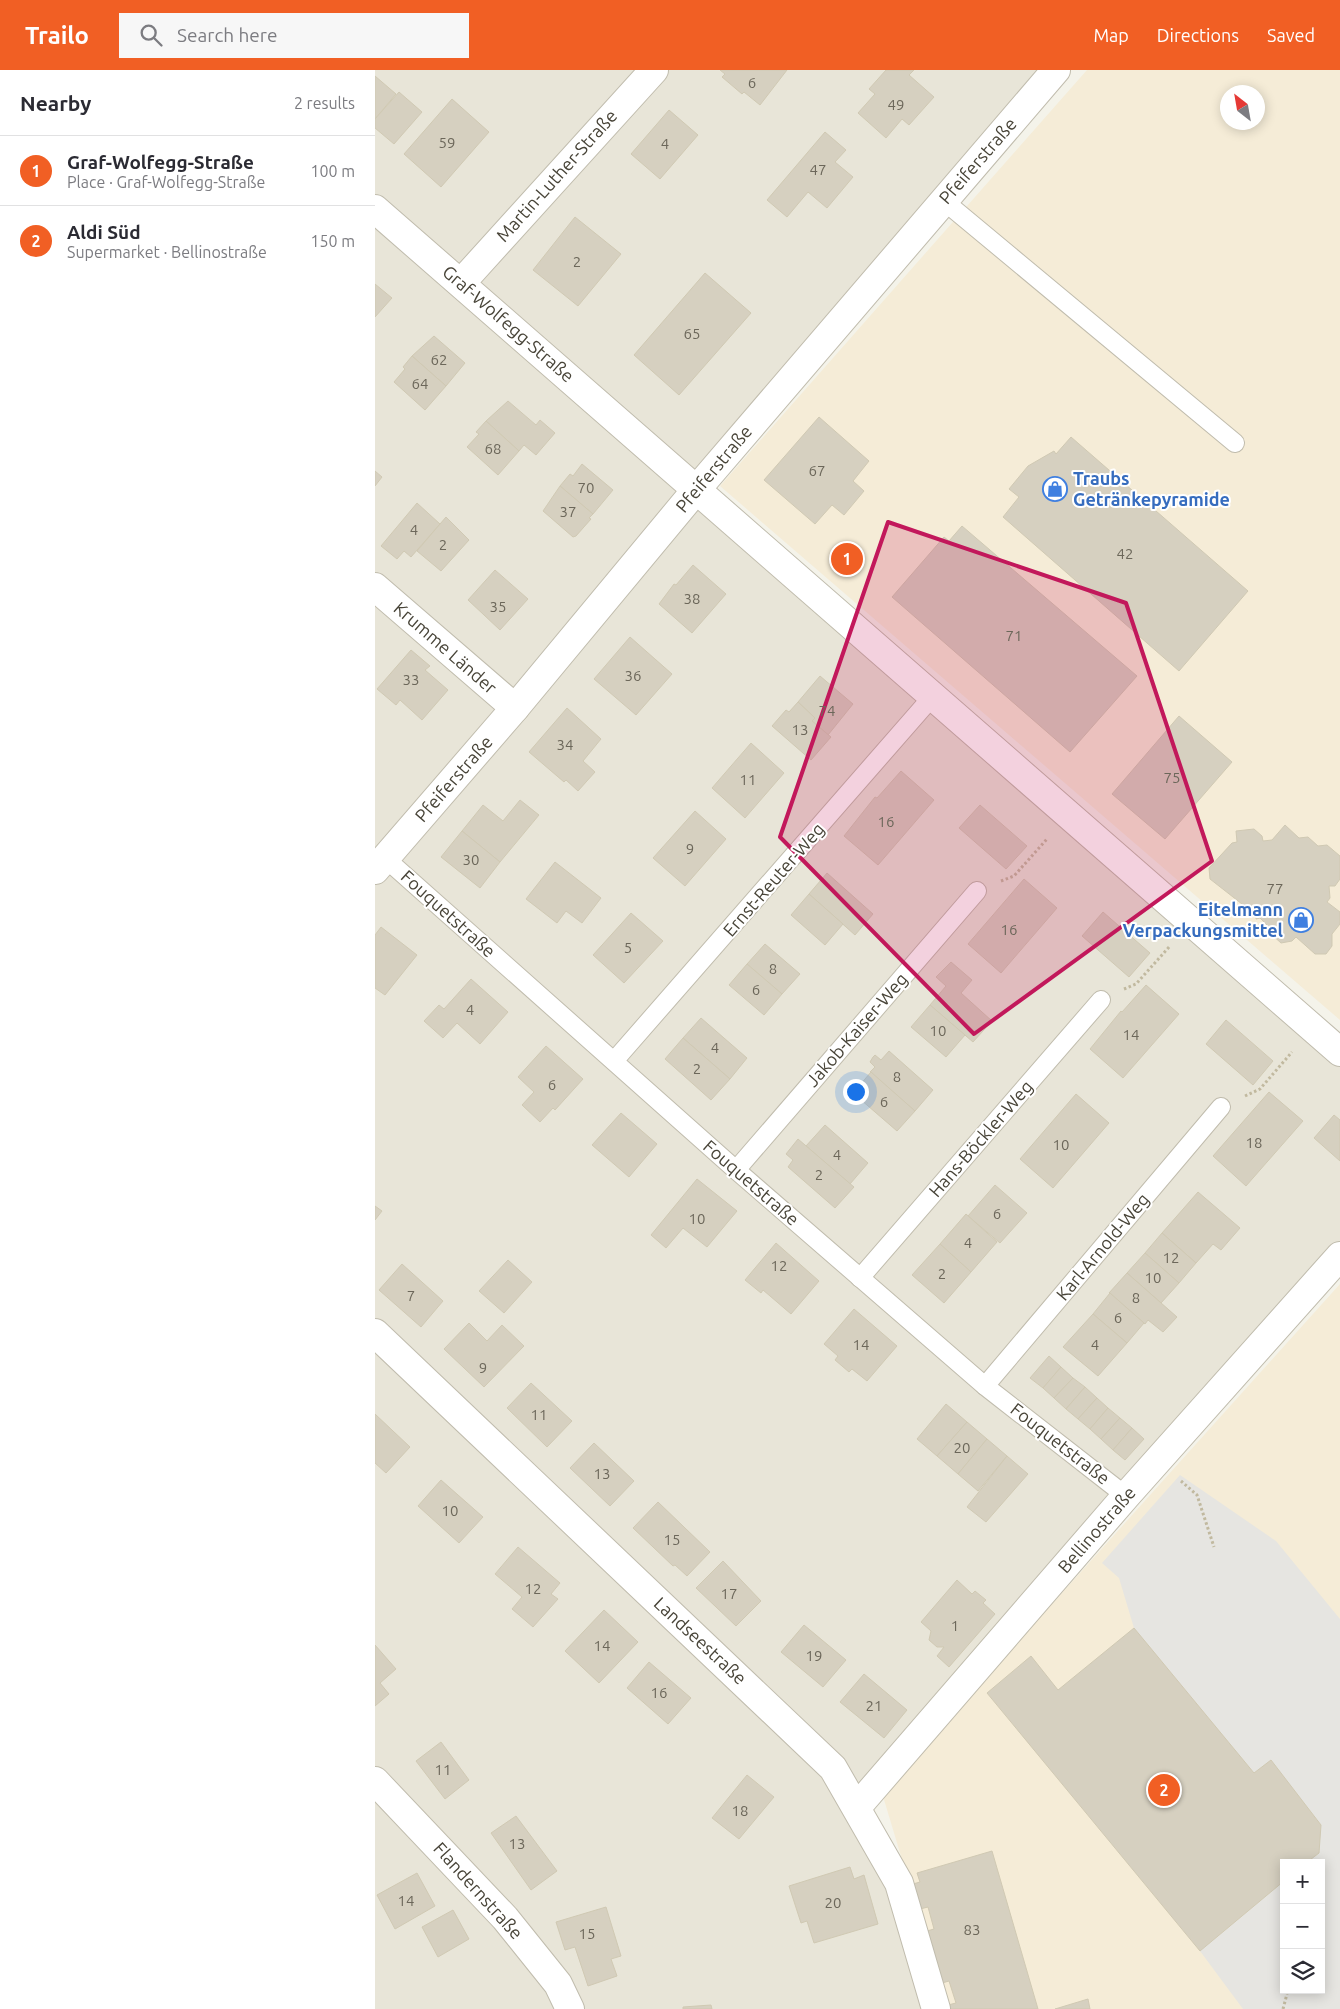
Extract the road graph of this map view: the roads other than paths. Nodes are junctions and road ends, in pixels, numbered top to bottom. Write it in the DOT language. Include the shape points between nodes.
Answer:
graph roads {
  1 [pos="654,70"];
  2 [pos="1056,70"];
  3 [pos="945,200"];
  4 [pos="375,209"];
  5 [pos="461,283"];
  6 [pos="1235,443"];
  7 [pos="696,490"];
  8 [pos="375,587"];
  9 [pos="932,697"];
  10 [pos="515,708"];
  11 [pos="380,864"];
  12 [pos="977,891"];
  13 [pos="1101,1000"];
  14 [pos="1340,1052"];
  15 [pos="614,1061"];
  16 [pos="1221,1107"];
  17 [pos="736,1170"];
  18 [pos="1340,1256"];
  19 [pos="860,1278"];
  20 [pos="375,1333"];
  21 [pos="985,1386"];
  22 [pos="1126,1496"];
  23 [pos="375,1781"];
  24 [pos="857,1807"];
  25 [pos="570,2009"];
  26 [pos="936,2009"];
  1 -- 5 [label="street, Martin-Luther-Straße"];
  2 -- 3 [label="street, Pfeiferstraße"];
  3 -- 6 [label="lane"];
  3 -- 7 [label="street, Pfeiferstraße"];
  4 -- 5 [label="street, Graf-Wolfegg-Straße"];
  5 -- 7 [label="street, Graf-Wolfegg-Straße"];
  7 -- 9 [label="street, Graf-Wolfegg-Straße"];
  7 -- 10 [label="street, Pfeiferstraße"];
  8 -- 10 [label="street, Krumme Länder"];
  9 -- 14 [label="street, Graf-Wolfegg-Straße"];
  9 -- 15 [label="lane, Ernst-Reuter-Weg"];
  10 -- 11 [label="street, Pfeiferstraße"];
  11 -- 15 [label="lane, Fouquetstraße"];
  12 -- 17 [label="lane, Jakob-Kaiser-Weg"];
  13 -- 19 [label="lane, Hans-Böckler-Weg"];
  15 -- 17 [label="lane, Fouquetstraße"];
  16 -- 21 [label="lane, Karl-Arnold-Weg"];
  17 -- 19 [label="lane, Fouquetstraße"];
  18 -- 22 [label="street, Bellinostraße"];
  19 -- 21 [label="lane, Fouquetstraße"];
  20 -- 24 [label="street, Landseestraße" via="833,1768"];
  21 -- 22 [label="lane, Fouquetstraße"];
  22 -- 24 [label="street, Bellinostraße"];
  23 -- 25 [label="street, Flandernstraße" via="505,1918 558,1984"];
  24 -- 26 [label="street, Landseestraße" via="899,1883"];
}
